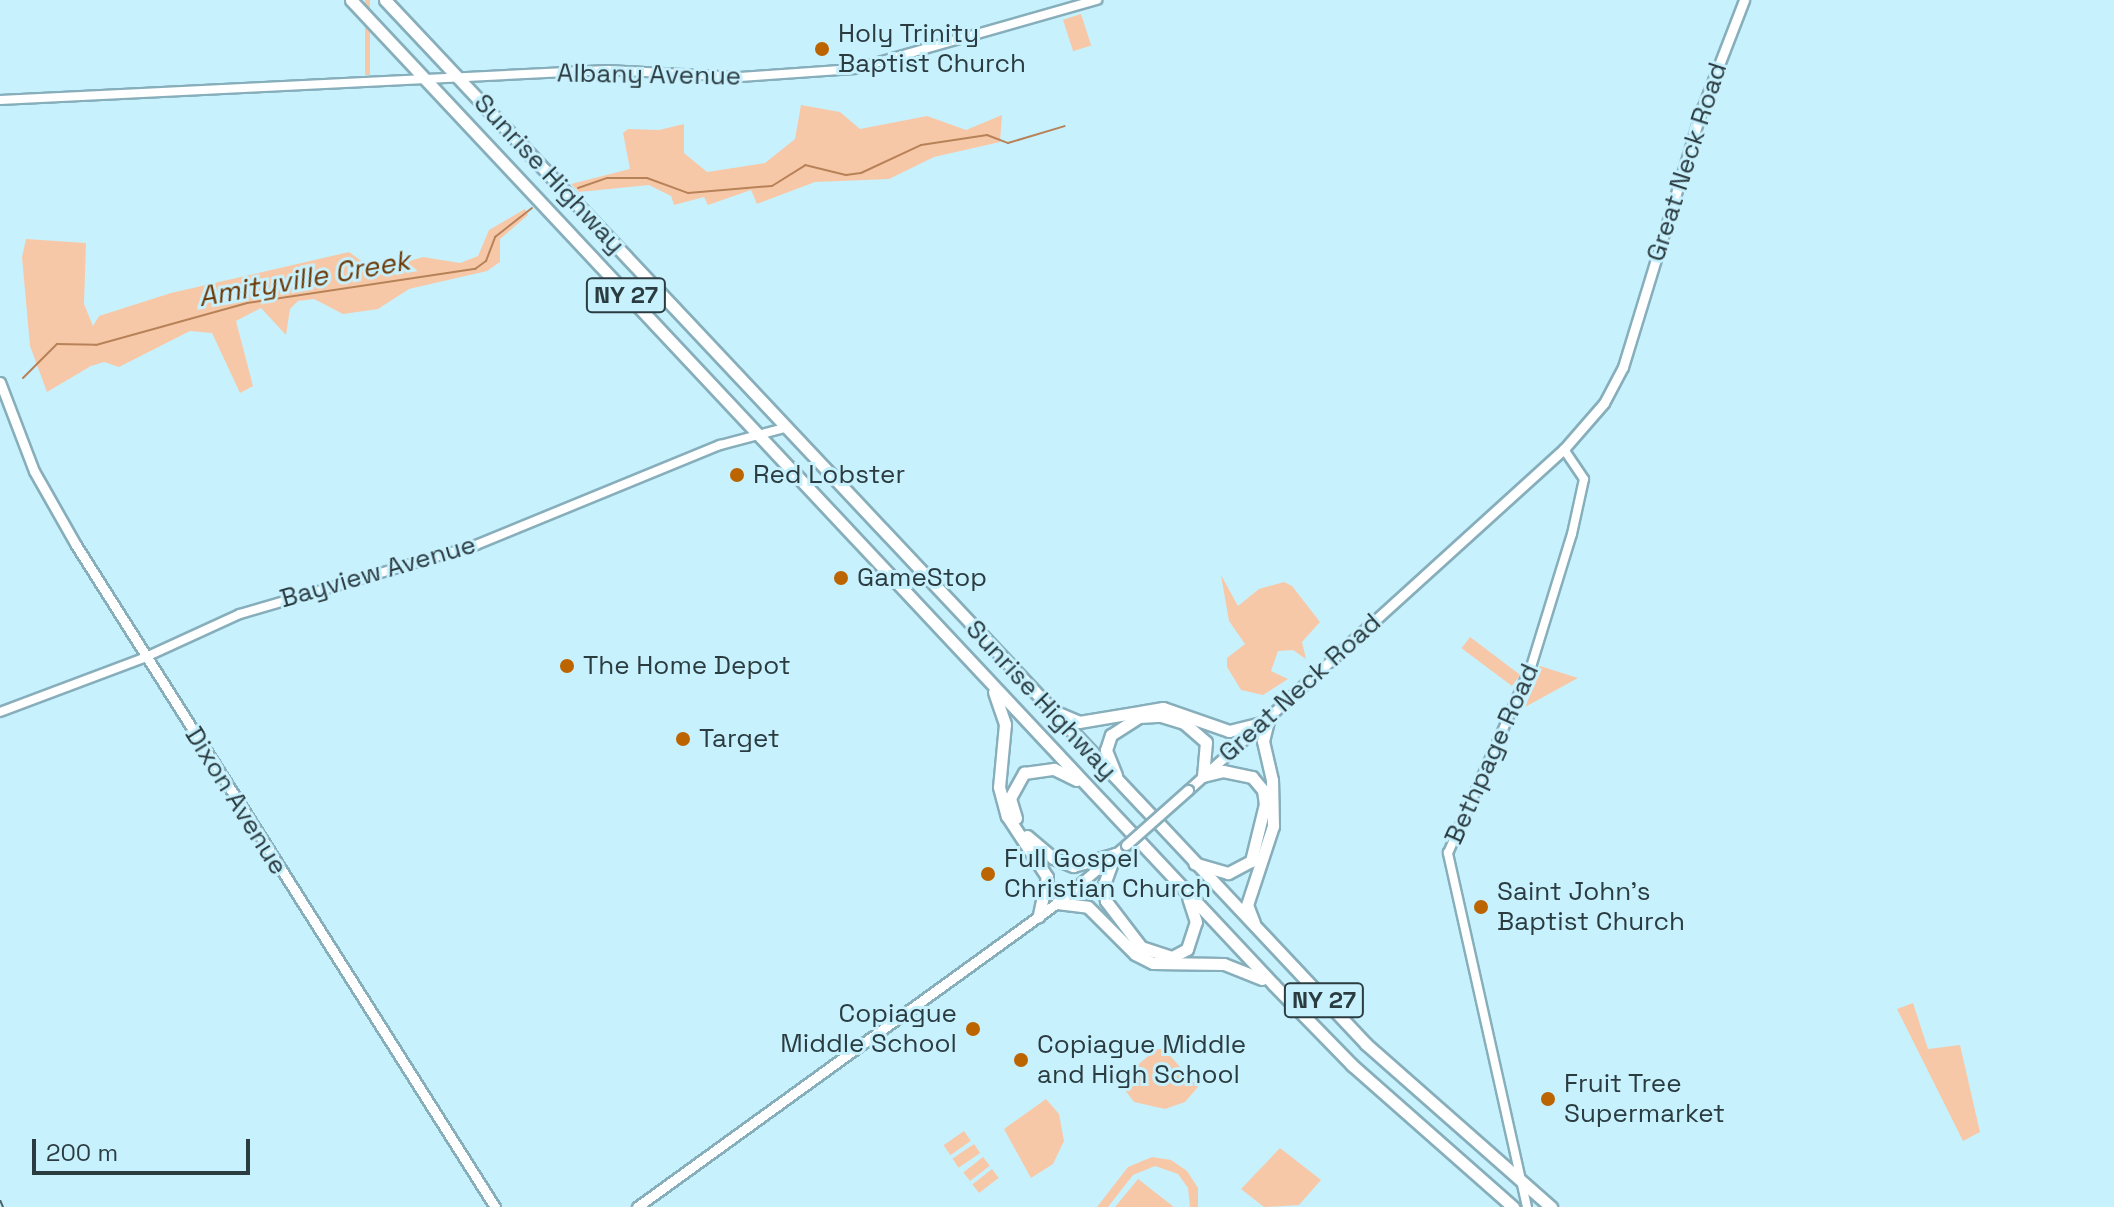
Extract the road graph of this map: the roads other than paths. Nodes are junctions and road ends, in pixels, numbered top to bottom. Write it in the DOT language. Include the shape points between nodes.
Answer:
graph roads {
  1 [pos="351,0"];
  2 [pos="385,0"];
  3 [pos="1097,0"];
  4 [pos="1744,0"];
  5 [pos="461,80"];
  6 [pos="428,82"];
  7 [pos="0,100"];
  8 [pos="0,382"];
  9 [pos="785,428"];
  10 [pos="757,433"];
  11 [pos="1564,449"];
  12 [pos="146,657"];
  13 [pos="989,680"];
  14 [pos="1043,703"];
  15 [pos="0,712"];
  16 [pos="1265,720"];
  17 [pos="1203,776"];
  18 [pos="1087,786"];
  19 [pos="1122,786"];
  20 [pos="1115,854"];
  21 [pos="1190,861"];
  22 [pos="1186,893"];
  23 [pos="1057,903"];
  24 [pos="1039,916"];
  25 [pos="1261,933"];
  26 [pos="1274,985"];
  27 [pos="1521,1182"];
  28 [pos="495,1207"];
  29 [pos="637,1207"];
  30 [pos="1513,1207"];
  31 [pos="1527,1207"];
  32 [pos="1551,1207"];
  1 -- 6 [label="highway, Sunrise Highway / NY 27"];
  2 -- 5 [label="highway, Sunrise Highway / NY 27"];
  3 -- 5 [label="street, Albany Avenue" via="854,69 740,77 607,70"];
  4 -- 11 [label="main road, Great Neck Road" via="1702,109 1623,367 1604,403"];
  5 -- 6 [label="street, Albany Avenue"];
  5 -- 9 [label="highway, Sunrise Highway / NY 27"];
  6 -- 7 [label="street, Albany Avenue"];
  6 -- 10 [label="highway, Sunrise Highway / NY 27"];
  8 -- 12 [label="main road, Dixon Avenue" via="34,471"];
  9 -- 10 [label="street, Bayview Avenue"];
  9 -- 14 [label="highway, Sunrise Highway / NY 27"];
  10 -- 12 [label="street, Bayview Avenue" via="476,545 304,591"];
  10 -- 13 [label="highway, Sunrise Highway / NY 27"];
  11 -- 16 [label="main road, Great Neck Road"];
  11 -- 27 [label="street, Bethpage Road" via="1584,479 1572,534 1531,667 1448,853"];
  12 -- 15 [label="street, Bayview Avenue"];
  12 -- 28 [label="main road, Dixon Avenue"];
  13 -- 18 [label="highway, Sunrise Highway / NY 27"];
  13 -- 24 [label="highway" via="1004,714 999,787 1007,816 1047,877"];
  14 -- 16 [label="highway" via="1079,722 1163,708 1229,731"];
  14 -- 19 [label="highway, Sunrise Highway / NY 27"];
  16 -- 17 [label="main road, Great Neck Road"];
  16 -- 25 [label="highway" via="1273,826 1247,905"];
  17 -- 19 [label="highway" via="1206,742 1199,731 1161,716 1139,717 1111,735 1106,750"];
  17 -- 20 [label="main road, Great Neck Road, bridge"];
  17 -- 21 [label="highway" via="1223,771 1252,777 1263,790 1263,828 1251,861 1240,870 1228,873"];
  18 -- 20 [label="highway" via="1063,772 1039,767 1014,784 1013,812 1033,843 1053,858 1073,866"];
  18 -- 22 [label="highway, Sunrise Highway / NY 27"];
  19 -- 21 [label="highway, Sunrise Highway / NY 27"];
  20 -- 22 [label="highway" via="1104,885 1106,901 1141,947 1172,957 1187,949 1196,922"];
  20 -- 23 [label="main road, Great Neck Road"];
  21 -- 25 [label="highway, Sunrise Highway / NY 27"];
  22 -- 26 [label="highway, Sunrise Highway / NY 27"];
  23 -- 24 [label="main road, Great Neck Road"];
  23 -- 26 [label="highway" via="1088,907 1135,954 1153,963 1224,964 1244,968"];
  24 -- 29 [label="main road, Great Neck Road"];
  25 -- 27 [label="highway, Sunrise Highway / NY 27" via="1407,1084"];
  26 -- 30 [label="highway, Sunrise Highway / NY 27" via="1352,1065"];
  27 -- 31 [label="street, Bethpage Road"];
  27 -- 32 [label="highway, Sunrise Highway / NY 27"];
}
